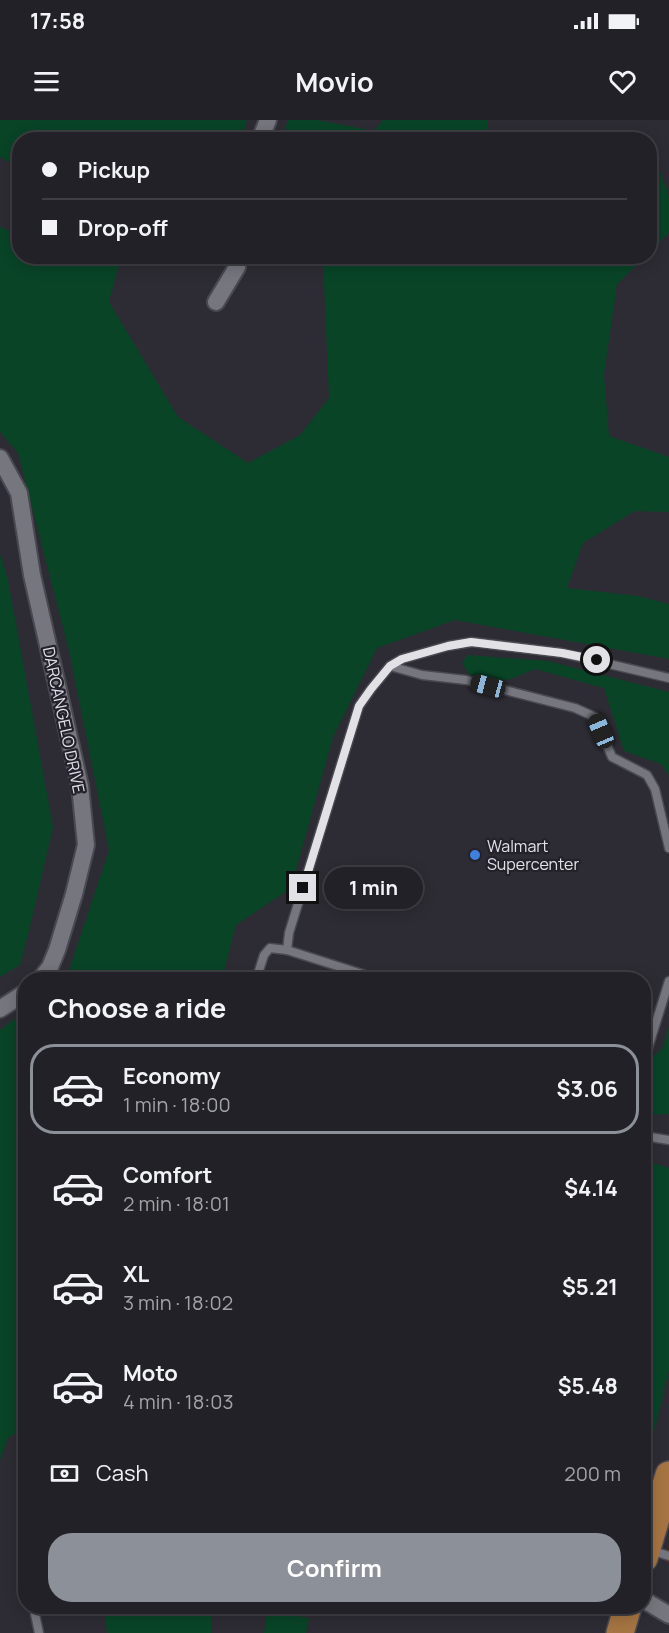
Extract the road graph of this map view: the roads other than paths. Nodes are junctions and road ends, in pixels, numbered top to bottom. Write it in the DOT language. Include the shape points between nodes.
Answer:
graph roads {
  1 [pos="237,264"];
  2 [pos="216,302"];
  3 [pos="0,458"];
  4 [pos="390,666"];
  5 [pos="669,678"];
  6 [pos="669,848"];
  7 [pos="287,950"];
  8 [pos="46,972"];
  9 [pos="259,972"];
  10 [pos="356,972"];
  11 [pos="669,981"];
  12 [pos="18,997"];
  13 [pos="0,1009"];
  14 [pos="651,1038"];
  15 [pos="651,1137"];
  16 [pos="669,1140"];
  17 [pos="669,1475"];
  18 [pos="653,1554"];
  19 [pos="651,1604"];
  20 [pos="37,1614"];
  21 [pos="626,1614"];
  22 [pos="669,1615"];
  23 [pos="39,1633"];
  24 [pos="620,1633"];
  1 -- 2 [label="street"];
  3 -- 8 [label="street, DARCANGELO DRIVE" via="19,493 32,575 80,786 86,845 57,950"];
  4 -- 5 [label="lane" via="402,659 471,642 562,653"];
  4 -- 6 [label="lane" via="422,675 466,680 575,708 595,717 612,757 647,775 655,789"];
  4 -- 7 [label="lane" via="359,706"];
  7 -- 9 [label="lane" via="270,948"];
  7 -- 10 [label="lane"];
  11 -- 14 [label="lane"];
  12 -- 13 [label="street"];
  15 -- 16 [label="lane"];
  17 -- 18 [label="main road"];
  19 -- 22 [label="street"];
  20 -- 23 [label="lane"];
  21 -- 24 [label="main road"];
}
